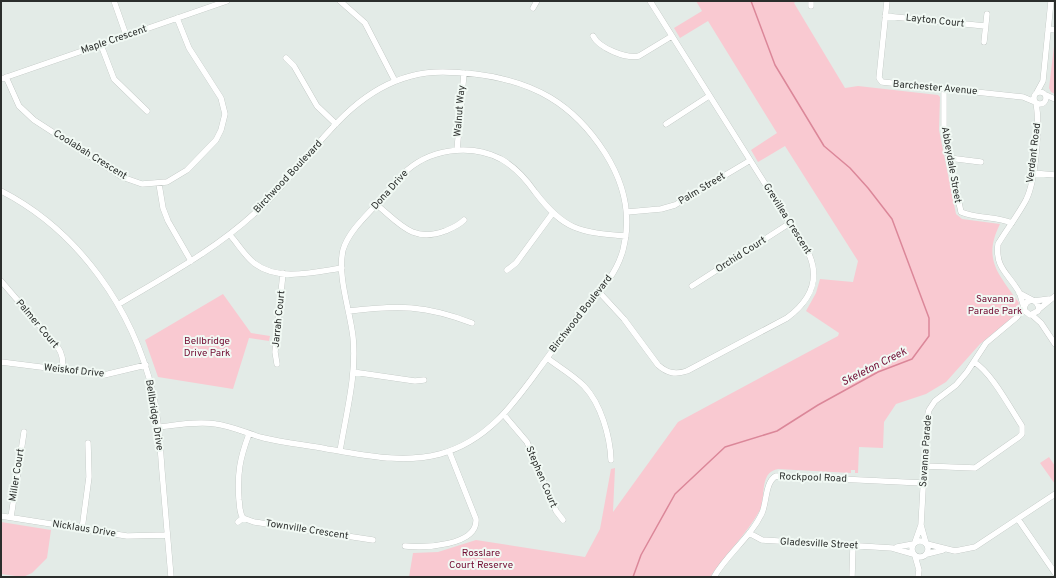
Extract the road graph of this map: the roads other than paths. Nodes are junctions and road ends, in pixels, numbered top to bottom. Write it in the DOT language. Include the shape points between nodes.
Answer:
graph roads {
  1 [pos="114,1"];
  2 [pos="227,1"];
  3 [pos="340,1"];
  4 [pos="537,1"];
  5 [pos="650,1"];
  6 [pos="887,1"];
  7 [pos="1051,1"];
  8 [pos="534,8"];
  9 [pos="987,14"];
  10 [pos="885,16"];
  11 [pos="177,18"];
  12 [pos="985,26"];
  13 [pos="1048,29"];
  14 [pos="1055,30"];
  15 [pos="126,35"];
  16 [pos="592,36"];
  17 [pos="672,36"];
  18 [pos="984,42"];
  19 [pos="101,45"];
  20 [pos="286,58"];
  21 [pos="464,73"];
  22 [pos="4,78"];
  23 [pos="395,81"];
  24 [pos="1042,81"];
  25 [pos="944,89"];
  26 [pos="1037,93"];
  27 [pos="1046,94"];
  28 [pos="709,96"];
  29 [pos="1023,97"];
  30 [pos="1055,100"];
  31 [pos="1035,102"];
  32 [pos="1045,103"];
  33 [pos="147,111"];
  34 [pos="1039,117"];
  35 [pos="336,124"];
  36 [pos="666,124"];
  37 [pos="457,150"];
  38 [pos="949,158"];
  39 [pos="750,160"];
  40 [pos="981,162"];
  41 [pos="1033,173"];
  42 [pos="1055,175"];
  43 [pos="159,184"];
  44 [pos="1,191"];
  45 [pos="377,205"];
  46 [pos="627,212"];
  47 [pos="552,214"];
  48 [pos="464,220"];
  49 [pos="790,223"];
  50 [pos="1012,223"];
  51 [pos="230,235"];
  52 [pos="626,236"];
  53 [pos="191,261"];
  54 [pos="342,268"];
  55 [pos="507,270"];
  56 [pos="284,273"];
  57 [pos="1,281"];
  58 [pos="692,286"];
  59 [pos="1019,292"];
  60 [pos="600,293"];
  61 [pos="1052,297"];
  62 [pos="1033,301"];
  63 [pos="119,304"];
  64 [pos="1024,307"];
  65 [pos="349,311"];
  66 [pos="1038,311"];
  67 [pos="1030,315"];
  68 [pos="1016,317"];
  69 [pos="472,323"];
  70 [pos="1041,323"];
  71 [pos="1055,344"];
  72 [pos="547,358"];
  73 [pos="1,362"];
  74 [pos="974,362"];
  75 [pos="277,364"];
  76 [pos="146,366"];
  77 [pos="62,370"];
  78 [pos="353,372"];
  79 [pos="424,380"];
  80 [pos="504,415"];
  81 [pos="158,427"];
  82 [pos="24,432"];
  83 [pos="249,434"];
  84 [pos="88,443"];
  85 [pos="340,451"];
  86 [pos="449,451"];
  87 [pos="611,460"];
  88 [pos="924,466"];
  89 [pos="923,483"];
  90 [pos="1055,494"];
  91 [pos="1,516"];
  92 [pos="10,517"];
  93 [pos="1018,519"];
  94 [pos="563,520"];
  95 [pos="921,525"];
  96 [pos="82,529"];
  97 [pos="749,532"];
  98 [pos="167,535"];
  99 [pos="373,540"];
  100 [pos="914,543"];
  101 [pos="926,544"];
  102 [pos="405,546"];
  103 [pos="854,546"];
  104 [pos="892,548"];
  105 [pos="945,550"];
  106 [pos="926,554"];
  107 [pos="914,555"];
  108 [pos="919,570"];
  109 [pos="1055,574"];
  110 [pos="171,577"];
  111 [pos="714,577"];
  112 [pos="852,577"];
  113 [pos="918,577"];
  114 [pos="1052,577"];
  1 -- 15 [label="street"];
  2 -- 11 [label="street, Maple Crescent"];
  3 -- 23 [label="street" via="365,23"];
  4 -- 8 [label="street"];
  5 -- 17 [label="street, Grevillea Crescent"];
  6 -- 10 [label="street, Barchester Avenue"];
  7 -- 13 [label="street"];
  9 -- 12 [label="street"];
  10 -- 12 [label="street, Layton Court"];
  10 -- 25 [label="street, Barchester Avenue" via="879,78 882,82"];
  11 -- 15 [label="street, Maple Crescent"];
  11 -- 43 [label="street, Coolabah Crescent" via="189,48 221,98 225,114 218,135 197,160 175,178"];
  12 -- 18 [label="street"];
  13 -- 14 [label="street"];
  13 -- 24 [label="street"];
  15 -- 19 [label="street, Maple Crescent"];
  16 -- 17 [label="street" via="598,43 622,56 634,58"];
  17 -- 28 [label="street, Grevillea Crescent"];
  19 -- 22 [label="street, Maple Crescent"];
  19 -- 33 [label="street" via="114,79"];
  20 -- 35 [label="street" via="294,66 317,106"];
  21 -- 23 [label="street, Birchwood Boulevard" via="413,75"];
  21 -- 37 [label="street, Walnut Way"];
  21 -- 46 [label="street, Birchwood Boulevard" via="501,77 519,82 540,91 570,111 595,138 612,164 620,181"];
  22 -- 43 [label="street, Coolabah Crescent" via="19,106 34,120 122,177 142,184"];
  23 -- 35 [label="street, Birchwood Boulevard" via="367,96"];
  24 -- 26 [label="street"];
  24 -- 27 [label="street"];
  25 -- 29 [label="street, Barchester Avenue"];
  25 -- 38 [label="street, Abbeydale Street" via="943,123"];
  26 -- 27 [label="street"];
  26 -- 29 [label="street, Barchester Avenue"];
  26 -- 31 [label="street" via="1034,97"];
  27 -- 30 [label="street"];
  27 -- 32 [label="street"];
  28 -- 36 [label="street"];
  28 -- 39 [label="street, Grevillea Crescent"];
  29 -- 31 [label="street, Barchester Avenue"];
  30 -- 32 [label="street"];
  31 -- 32 [label="street" via="1040,105"];
  31 -- 34 [label="street, Verdant Road"];
  32 -- 34 [label="street, Verdant Road"];
  34 -- 41 [label="street, Verdant Road"];
  35 -- 51 [label="street, Birchwood Boulevard" via="282,186"];
  37 -- 45 [label="street, Dona Drive" via="438,154 414,165"];
  37 -- 47 [label="street, Dona Drive" via="488,154 513,167 524,177"];
  38 -- 40 [label="street"];
  38 -- 50 [label="street, Abbeydale Street" via="961,212 967,215 1002,218"];
  39 -- 46 [label="street, Palm Street" via="675,205"];
  39 -- 49 [label="street, Grevillea Crescent"];
  41 -- 42 [label="street"];
  41 -- 50 [label="street, Verdant Road" via="1027,199"];
  43 -- 53 [label="street" via="168,221"];
  44 -- 63 [label="street, Bellbridge Drive" via="31,209 74,246 93,267"];
  45 -- 48 [label="street" via="407,230 420,235 434,235 455,227"];
  45 -- 54 [label="street, Dona Drive" via="347,240"];
  46 -- 52 [label="street, Birchwood Boulevard"];
  47 -- 52 [label="street, Dona Drive" via="583,231"];
  47 -- 55 [label="street" via="516,264"];
  49 -- 58 [label="street, Orchid Court"];
  49 -- 60 [label="street, Grevillea Crescent" via="811,259 812,285 806,300 799,310 788,318 687,371 672,373 658,365 624,318"];
  50 -- 59 [label="street, Verdant Road" via="998,244 997,257 1000,267"];
  51 -- 53 [label="street, Birchwood Boulevard"];
  51 -- 56 [label="street" via="253,262 266,270"];
  52 -- 60 [label="street, Birchwood Boulevard" via="620,259 610,280"];
  53 -- 63 [label="street, Birchwood Boulevard"];
  54 -- 56 [label="street"];
  54 -- 65 [label="street, Dona Drive"];
  56 -- 75 [label="street, Jarrah Court" via="275,352"];
  57 -- 77 [label="street, Palmer Court" via="62,352"];
  59 -- 62 [label="street, Verdant Road"];
  59 -- 64 [label="street, Verdant Road"];
  60 -- 72 [label="street, Birchwood Boulevard" via="580,313"];
  61 -- 62 [label="street"];
  61 -- 66 [label="street"];
  62 -- 64 [label="street" via="1027,302"];
  62 -- 66 [label="street" via="1038,304"];
  63 -- 76 [label="street, Bellbridge Drive"];
  64 -- 67 [label="street"];
  64 -- 68 [label="street, Savanna Parade"];
  65 -- 69 [label="street" via="406,306 446,313"];
  65 -- 78 [label="street, Dona Drive" via="353,337"];
  66 -- 67 [label="street"];
  66 -- 70 [label="street"];
  67 -- 68 [label="street, Savanna Parade"];
  67 -- 70 [label="street"];
  68 -- 74 [label="street, Savanna Parade" via="986,343"];
  70 -- 71 [label="street"];
  72 -- 80 [label="street, Birchwood Boulevard"];
  72 -- 87 [label="street" via="585,388 609,437"];
  73 -- 77 [label="street, Weiskof Drive"];
  74 -- 88 [label="street, Savanna Parade" via="956,385 935,401 929,410 926,418"];
  74 -- 88 [label="street" via="991,380 1022,426 1022,434 975,468"];
  76 -- 77 [label="street, Weiskof Drive" via="110,375"];
  76 -- 81 [label="street, Bellbridge Drive"];
  78 -- 79 [label="street" via="415,382"];
  78 -- 85 [label="street, Dona Drive"];
  80 -- 86 [label="street, Birchwood Boulevard" via="481,436"];
  80 -- 94 [label="street, Stephen Court" via="527,442 556,511"];
  81 -- 83 [label="street, Birchwood Boulevard" via="206,423 230,427"];
  81 -- 98 [label="street, Bellbridge Drive"];
  82 -- 92 [label="street, Miller Court"];
  83 -- 85 [label="street, Birchwood Boulevard"];
  83 -- 99 [label="street, Townville Crescent" via="238,478 240,520"];
  84 -- 96 [label="street" via="89,477"];
  85 -- 86 [label="street, Birchwood Boulevard" via="393,459 414,459"];
  86 -- 102 [label="street" via="476,519 474,531 469,536 432,547"];
  88 -- 89 [label="street, Savanna Parade"];
  89 -- 95 [label="street, Savanna Parade"];
  89 -- 97 [label="street, Rockpool Road" via="776,476 769,484 761,514"];
  90 -- 93 [label="street"];
  91 -- 92 [label="street, Nicklaus Drive"];
  92 -- 96 [label="street, Nicklaus Drive"];
  93 -- 105 [label="street" via="975,547"];
  93 -- 109 [label="street"];
  95 -- 100 [label="street, Savanna Parade"];
  95 -- 101 [label="street, Savanna Parade"];
  96 -- 98 [label="street, Nicklaus Drive" via="132,536"];
  97 -- 103 [label="street, Gladesville Street" via="762,540"];
  97 -- 111 [label="street, Rockpool Road" via="727,557"];
  98 -- 110 [label="street, Bellbridge Drive"];
  100 -- 101 [label="street" via="920,541"];
  100 -- 104 [label="street, Gladesville Street"];
  100 -- 107 [label="street" via="911,549"];
  101 -- 105 [label="street"];
  101 -- 106 [label="street"];
  103 -- 104 [label="street, Gladesville Street"];
  103 -- 112 [label="street"];
  104 -- 107 [label="street, Gladesville Street"];
  105 -- 106 [label="street"];
  106 -- 107 [label="street" via="920,557"];
  106 -- 108 [label="street"];
  107 -- 108 [label="street"];
  108 -- 113 [label="street"];
  109 -- 114 [label="street"];
}
